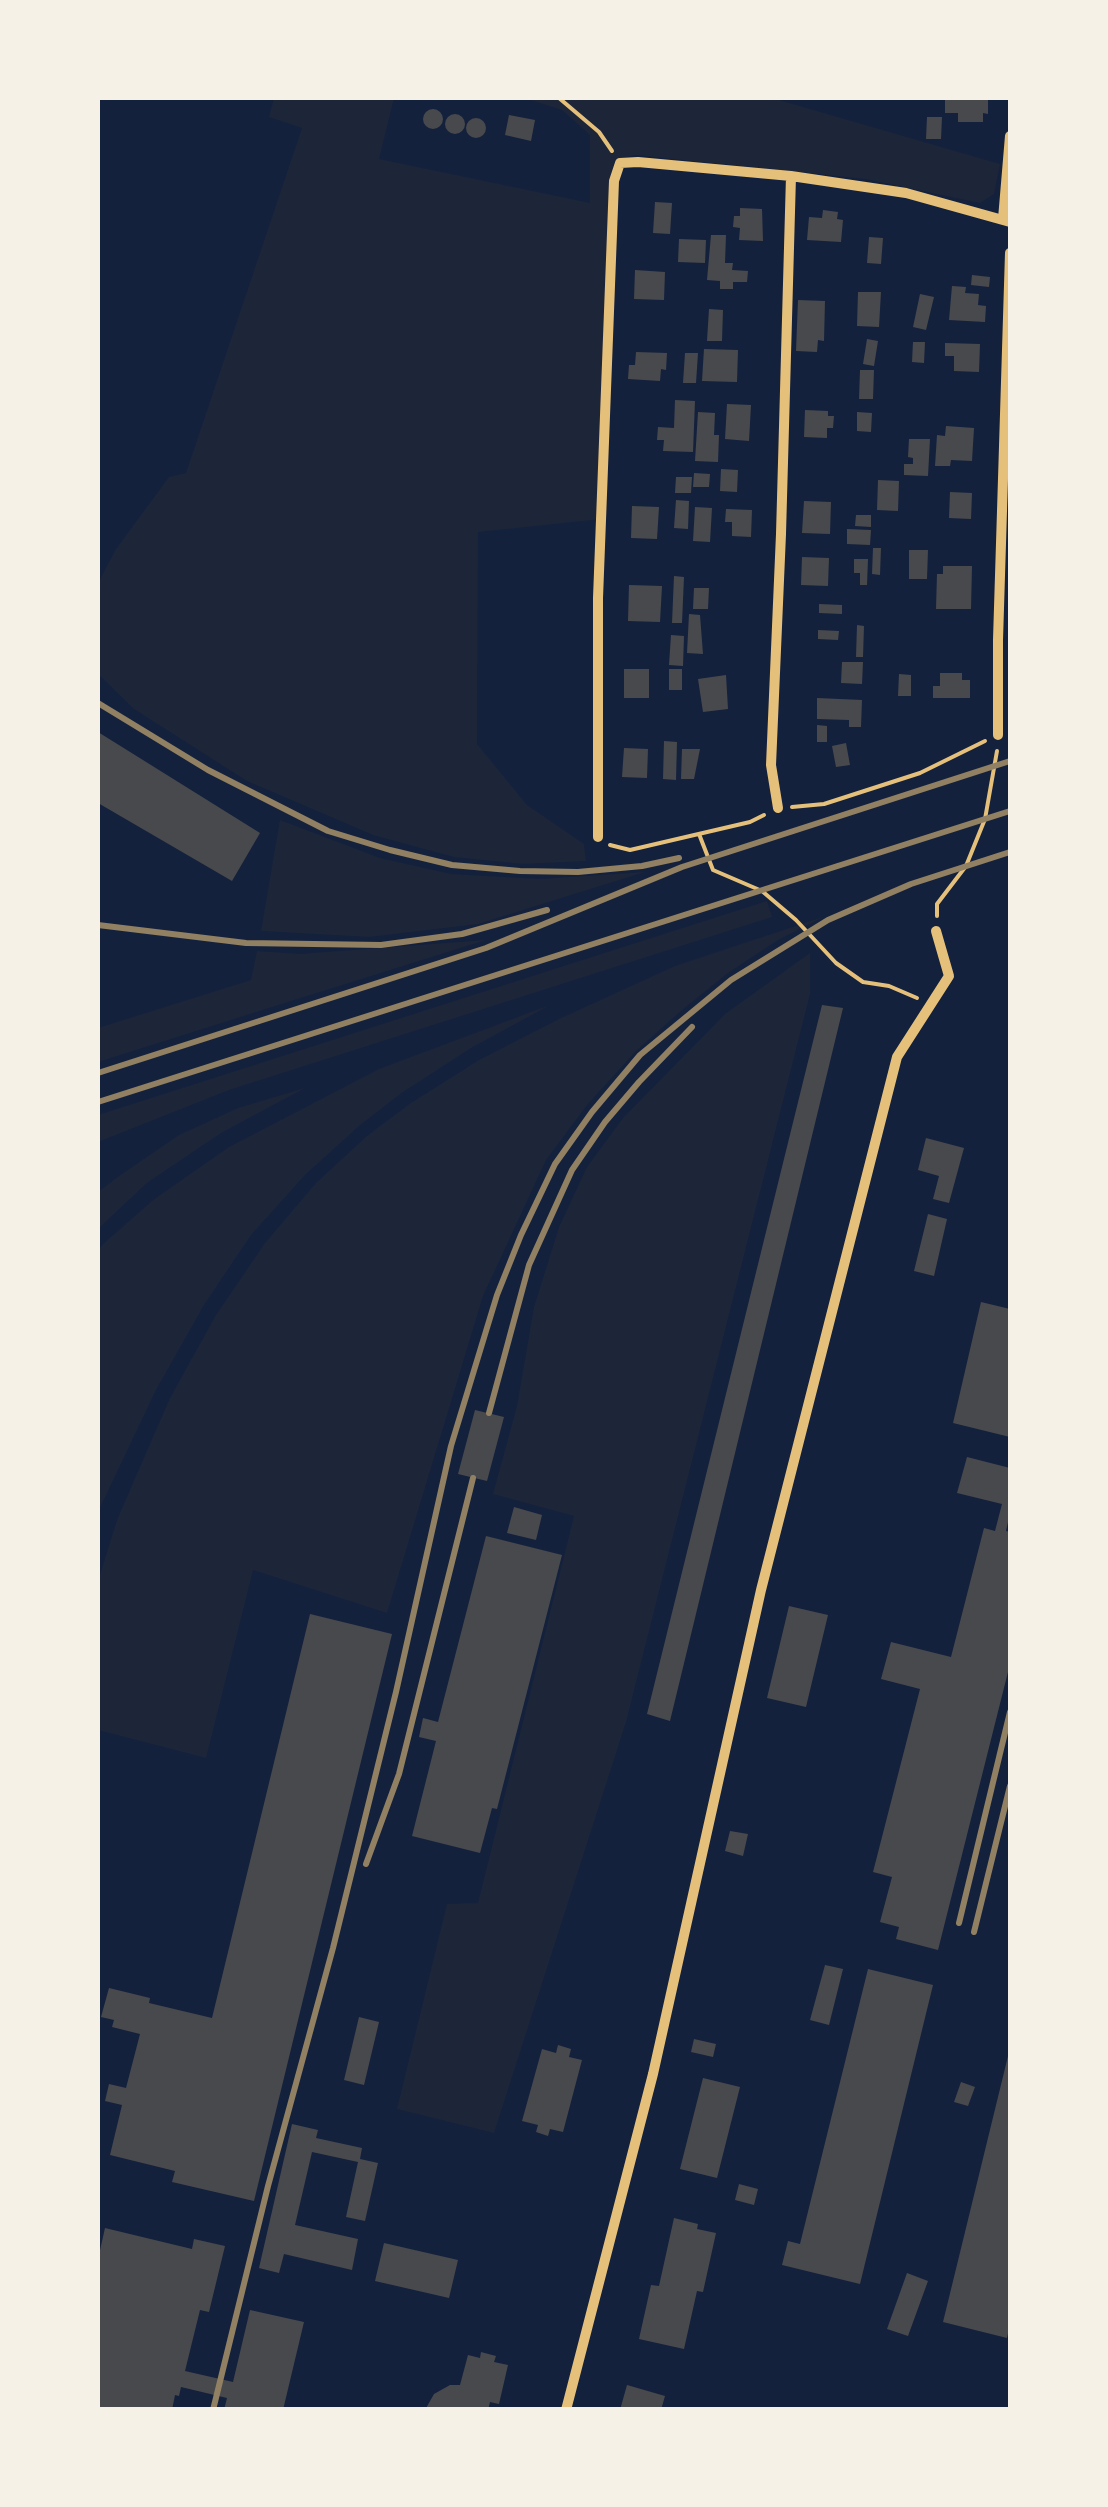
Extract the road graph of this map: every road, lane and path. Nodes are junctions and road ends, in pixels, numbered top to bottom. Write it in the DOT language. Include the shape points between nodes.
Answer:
graph roads {
  1 [pos="559,98"];
  2 [pos="1010,136"];
  3 [pos="620,163"];
  4 [pos="791,176"];
  5 [pos="1007,220"];
  6 [pos="1010,252"];
  7 [pos="998,735"];
  8 [pos="778,808"];
  9 [pos="699,834"];
  10 [pos="598,837"];
  11 [pos="936,931"];
  12 [pos="930,1005"];
  13 [pos="566,2410"];
  1 -- 3 [label="path" via="599,132"];
  2 -- 5 [label="street"];
  3 -- 4 [label="street"];
  3 -- 10 [label="street" via="614,180 598,598"];
  4 -- 5 [label="street" via="906,193"];
  4 -- 8 [label="street" via="770,765"];
  6 -- 7 [label="street"];
  7 -- 8 [label="path" via="920,773 824,804"];
  7 -- 11 [label="path" via="984,820 966,866 937,904"];
  8 -- 9 [label="path"];
  9 -- 10 [label="path" via="630,850"];
  9 -- 12 [label="path" via="713,870 762,891 836,963 863,982"];
  11 -- 12 [label="street" via="949,976"];
  12 -- 13 [label="street" via="897,1057 761,1590 653,2074"];
}
